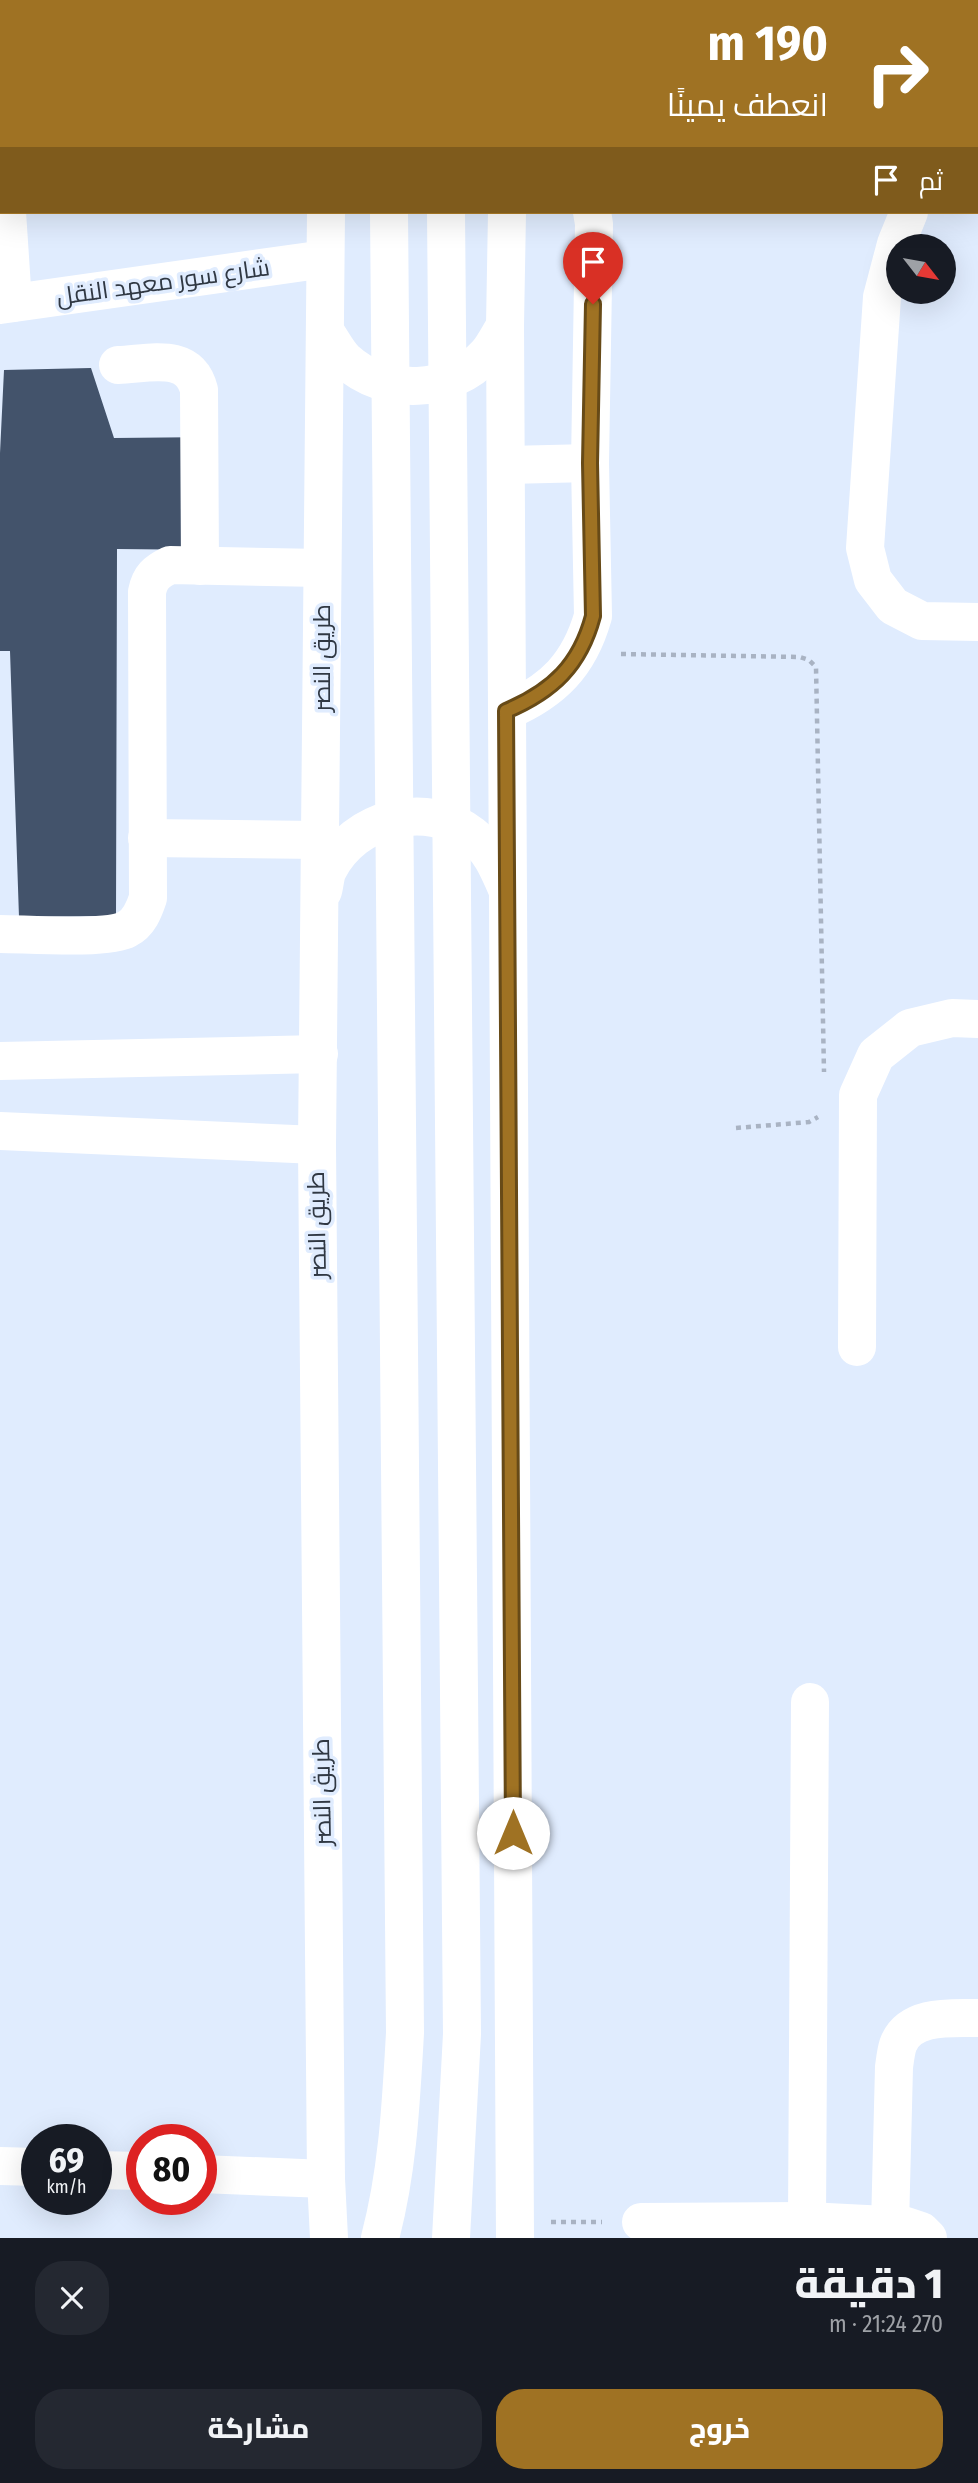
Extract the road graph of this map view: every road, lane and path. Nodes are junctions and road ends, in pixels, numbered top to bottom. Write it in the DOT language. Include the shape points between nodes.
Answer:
graph roads {
  1 [pos="8,214"];
  2 [pos="326,214"];
  3 [pos="389,214"];
  4 [pos="446,214"];
  5 [pos="507,214"];
  6 [pos="592,214"];
  7 [pos="908,214"];
  8 [pos="325,259"];
  9 [pos="7,304"];
  10 [pos="505,326"];
  11 [pos="326,333"];
  12 [pos="118,365"];
  13 [pos="590,463"];
  14 [pos="506,465"];
  15 [pos="200,566"];
  16 [pos="322,568"];
  17 [pos="978,622"];
  18 [pos="579,653"];
  19 [pos="506,711"];
  20 [pos="147,838"];
  21 [pos="320,840"];
  22 [pos="508,891"];
  23 [pos="320,902"];
  24 [pos="0,934"];
  25 [pos="978,1019"];
  26 [pos="319,1054"];
  27 [pos="0,1061"];
  28 [pos="824,1072"];
  29 [pos="823,1110"];
  30 [pos="736,1128"];
  31 [pos="0,1131"];
  32 [pos="317,1145"];
  33 [pos="857,1348"];
  34 [pos="810,1702"];
  35 [pos="978,2018"];
  36 [pos="0,2166"];
  37 [pos="21,2167"];
  38 [pos="217,2175"];
  39 [pos="326,2179"];
  40 [pos="807,2221"];
  41 [pos="641,2222"];
  42 [pos="890,2226"];
  43 [pos="515,2230"];
  44 [pos="330,2238"];
  45 [pos="380,2238"];
  46 [pos="451,2238"];
  47 [pos="928,2238"];
  1 -- 9 [label="main road"];
  2 -- 8 [label="main road, طريق النصر"];
  3 -- 45 [label="main road" via="405,2033 399,2137 391,2199"];
  4 -- 46 [label="main road" via="462,2034"];
  5 -- 10 [label="main road"];
  6 -- 13 [label="main road"];
  7 -- 17 [label="main road" via="882,296 865,548 873,580 893,606 922,621"];
  8 -- 9 [label="main road, شارع سور معهد النقل"];
  8 -- 11 [label="main road, طريق النصر"];
  10 -- 11 [label="main road" via="488,353 463,374 433,385 401,387 370,377 344,359"];
  10 -- 14 [label="main road"];
  11 -- 16 [label="main road, طريق النصر"];
  12 -- 15 [label="main road" via="178,364 196,378"];
  13 -- 14 [label="main road"];
  13 -- 18 [label="main road" via="593,616"];
  14 -- 19 [label="main road"];
  15 -- 16 [label="main road"];
  15 -- 20 [label="main road" via="170,565 159,570 150,579 147,592"];
  16 -- 21 [label="main road, طريق النصر"];
  18 -- 19 [label="main road" via="549,688"];
  18 -- 28 [label="path" via="800,657 816,667"];
  19 -- 22 [label="main road"];
  20 -- 21 [label="main road"];
  20 -- 24 [label="main road" via="148,898 142,916 129,929 110,934"];
  21 -- 23 [label="main road, طريق النصر"];
  22 -- 23 [label="main road" via="495,860 472,835 442,820 409,816 376,823 348,842 328,870"];
  22 -- 43 [label="main road"];
  23 -- 26 [label="main road, طريق النصر"];
  25 -- 33 [label="main road" via="952,1018 910,1028 876,1055 858,1095"];
  26 -- 27 [label="main road"];
  26 -- 32 [label="main road, طريق النصر"];
  29 -- 30 [label="path" via="809,1122"];
  31 -- 32 [label="main road"];
  32 -- 39 [label="main road, طريق النصر"];
  34 -- 40 [label="main road"];
  35 -- 42 [label="main road" via="939,2018 916,2024 899,2042 894,2067"];
  36 -- 37 [label="main road"];
  38 -- 39 [label="main road"];
  39 -- 44 [label="main road, طريق النصر"];
  40 -- 41 [label="main road"];
  40 -- 42 [label="main road"];
  41 -- 43 [label="path"];
  42 -- 47 [label="main road" via="922,2231"];
}
